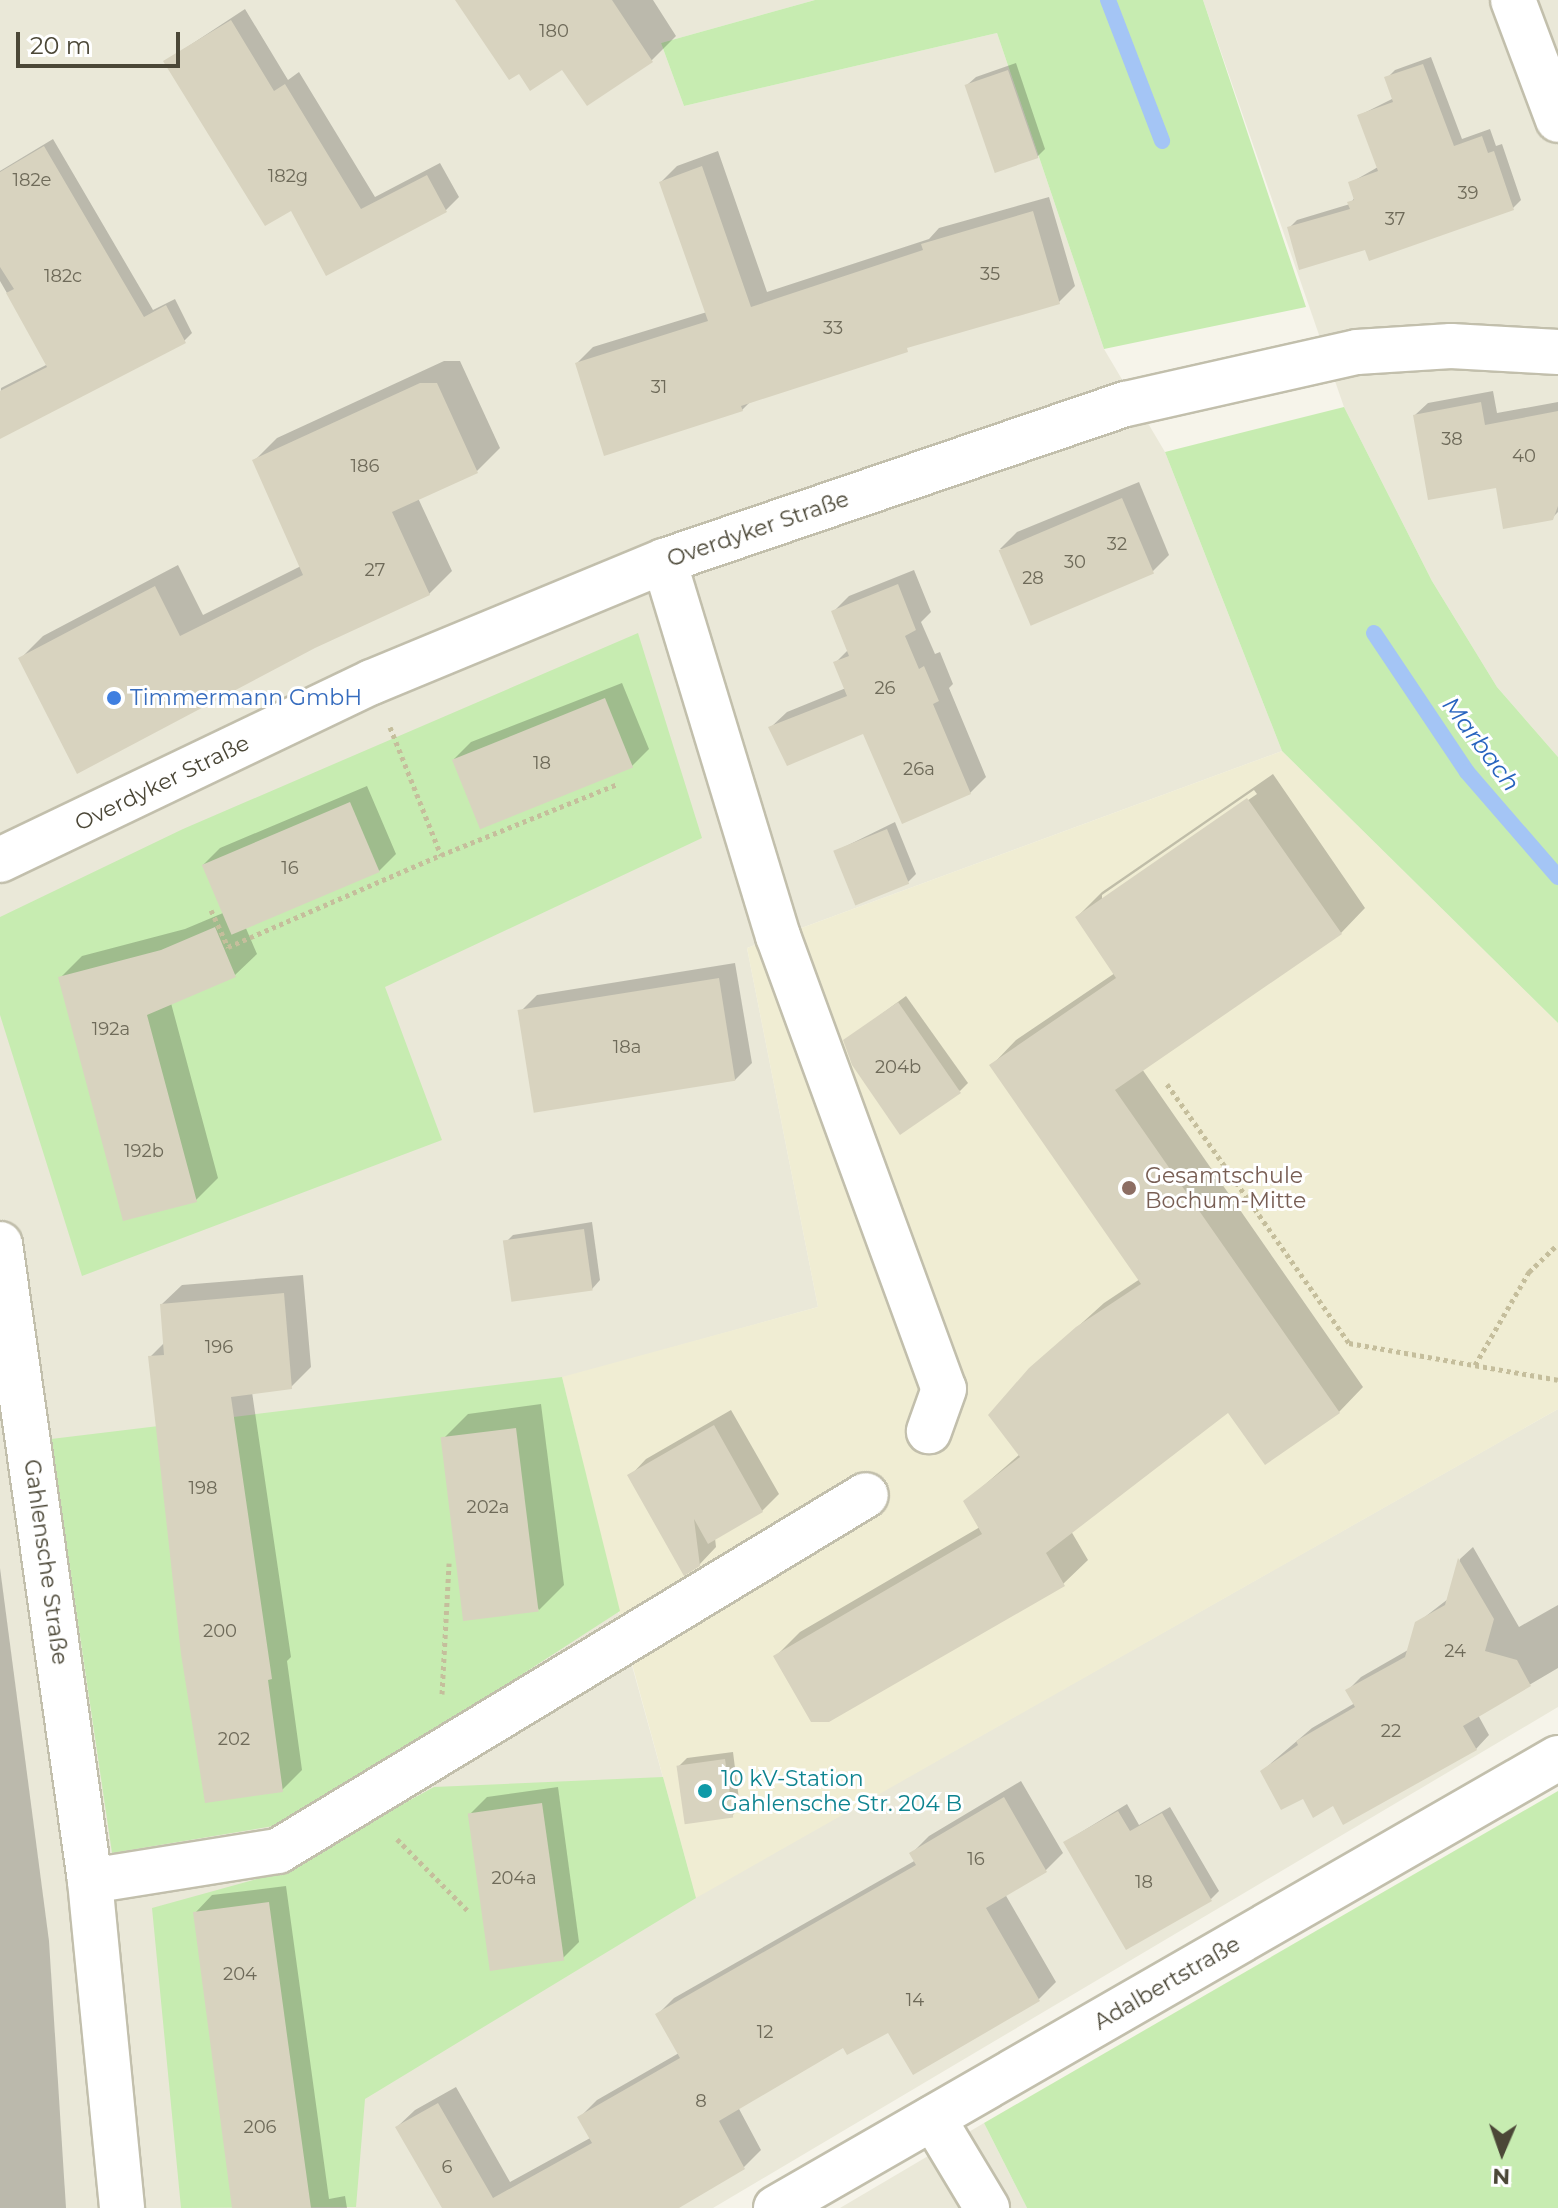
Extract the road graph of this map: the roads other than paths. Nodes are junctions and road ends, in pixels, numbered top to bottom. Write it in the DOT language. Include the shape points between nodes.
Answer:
graph roads {
  1 [pos="1513,0"];
  2 [pos="1558,120"];
  3 [pos="1558,352"];
  4 [pos="664,561"];
  5 [pos="0,860"];
  6 [pos="0,1244"];
  7 [pos="929,1431"];
  8 [pos="866,1495"];
  9 [pos="1558,1758"];
  10 [pos="90,1881"];
  11 [pos="933,2118"];
  12 [pos="122,2208"];
  13 [pos="776,2208"];
  14 [pos="987,2208"];
  1 -- 2 [label="street"];
  3 -- 4 [label="street, Overdyker Straße" via="1451,346 1312,360 1126,404"];
  4 -- 5 [label="street, Overdyker Straße" via="372,682"];
  4 -- 7 [label="street" via="778,936 944,1389"];
  6 -- 10 [label="street, Gahlensche Straße"];
  8 -- 10 [label="street" via="278,1851"];
  9 -- 11 [label="street, Adalbertstraße"];
  10 -- 12 [label="street, Gahlensche Straße"];
  11 -- 13 [label="street, Adalbertstraße"];
  11 -- 14 [label="street"];
}
